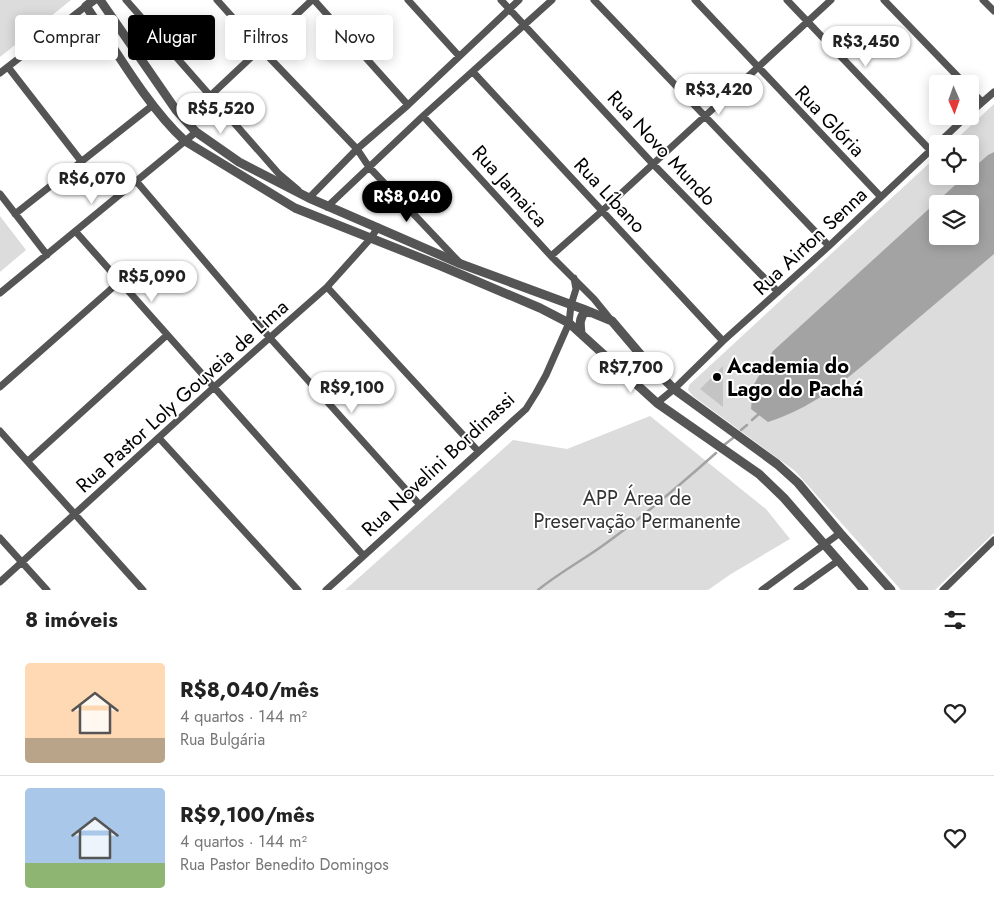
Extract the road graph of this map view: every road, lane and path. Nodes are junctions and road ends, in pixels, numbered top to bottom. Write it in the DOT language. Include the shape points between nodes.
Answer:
graph roads {
  1 [pos="94,0"];
  2 [pos="100,0"];
  3 [pos="126,0"];
  4 [pos="217,0"];
  5 [pos="313,0"];
  6 [pos="408,0"];
  7 [pos="501,0"];
  8 [pos="519,0"];
  9 [pos="552,0"];
  10 [pos="594,0"];
  11 [pos="694,0"];
  12 [pos="787,0"];
  13 [pos="831,0"];
  14 [pos="884,0"];
  15 [pos="983,0"];
  16 [pos="86,6"];
  17 [pos="509,8"];
  18 [pos="994,11"];
  19 [pos="230,15"];
  20 [pos="296,15"];
  21 [pos="808,22"];
  22 [pos="525,25"];
  23 [pos="459,56"];
  24 [pos="248,60"];
  25 [pos="272,60"];
  26 [pos="8,67"];
  27 [pos="757,67"];
  28 [pos="473,72"];
  29 [pos="0,74"];
  30 [pos="956,75"];
  31 [pos="994,92"];
  32 [pos="210,96"];
  33 [pos="979,99"];
  34 [pos="982,102"];
  35 [pos="153,105"];
  36 [pos="408,105"];
  37 [pos="979,105"];
  38 [pos="423,116"];
  39 [pos="704,116"];
  40 [pos="956,125"];
  41 [pos="196,132"];
  42 [pos="946,135"];
  43 [pos="185,141"];
  44 [pos="357,149"];
  45 [pos="929,149"];
  46 [pos="929,151"];
  47 [pos="81,161"];
  48 [pos="653,164"];
  49 [pos="369,167"];
  50 [pos="137,182"];
  51 [pos="0,194"];
  52 [pos="881,197"];
  53 [pos="309,198"];
  54 [pos="327,207"];
  55 [pos="602,211"];
  56 [pos="15,214"];
  57 [pos="378,227"];
  58 [pos="76,232"];
  59 [pos="371,238"];
  60 [pos="829,246"];
  61 [pos="47,254"];
  62 [pos="551,256"];
  63 [pos="461,264"];
  64 [pos="574,278"];
  65 [pos="119,282"];
  66 [pos="327,287"];
  67 [pos="778,292"];
  68 [pos="0,293"];
  69 [pos="571,305"];
  70 [pos="593,313"];
  71 [pos="612,321"];
  72 [pos="569,323"];
  73 [pos="581,333"];
  74 [pos="167,335"];
  75 [pos="270,338"];
  76 [pos="723,341"];
  77 [pos="0,387"];
  78 [pos="213,388"];
  79 [pos="674,389"];
  80 [pos="657,403"];
  81 [pos="0,431"];
  82 [pos="159,438"];
  83 [pos="478,451"];
  84 [pos="28,461"];
  85 [pos="419,504"];
  86 [pos="76,514"];
  87 [pos="840,533"];
  88 [pos="0,538"];
  89 [pos="994,540"];
  90 [pos="825,545"];
  91 [pos="363,555"];
  92 [pos="839,560"];
  93 [pos="23,563"];
  94 [pos="0,582"];
  95 [pos="47,590"];
  96 [pos="143,590"];
  97 [pos="298,590"];
  98 [pos="326,590"];
  99 [pos="762,590"];
  100 [pos="797,590"];
  101 [pos="864,590"];
  102 [pos="891,590"];
  103 [pos="943,590"];
  1 -- 16 [label="street"];
  2 -- 41 [label="street" via="176,110"];
  3 -- 32 [label="street"];
  4 -- 19 [label="street"];
  5 -- 20 [label="street"];
  5 -- 36 [label="street"];
  6 -- 23 [label="street"];
  7 -- 17 [label="street, Rua Novo Mundo"];
  8 -- 17 [label="street"];
  9 -- 22 [label="street"];
  10 -- 39 [label="street"];
  11 -- 27 [label="street, Rua Glória"];
  12 -- 21 [label="street"];
  13 -- 21 [label="street"];
  14 -- 30 [label="street"];
  15 -- 18 [label="street"];
  16 -- 26 [label="street"];
  16 -- 35 [label="street"];
  17 -- 22 [label="street, Rua Novo Mundo"];
  17 -- 23 [label="street"];
  21 -- 27 [label="street"];
  21 -- 45 [label="street"];
  22 -- 28 [label="street"];
  22 -- 48 [label="street, Rua Novo Mundo"];
  23 -- 36 [label="street"];
  24 -- 32 [label="street"];
  25 -- 44 [label="street"];
  26 -- 29 [label="street"];
  26 -- 47 [label="street"];
  27 -- 39 [label="street"];
  27 -- 52 [label="street, Rua Glória"];
  28 -- 38 [label="street"];
  28 -- 55 [label="street, Rua Líbano"];
  31 -- 34 [label="street"];
  32 -- 53 [label="street" via="279,174"];
  33 -- 34 [label="street"];
  34 -- 37 [label="street"];
  35 -- 43 [label="street"];
  35 -- 47 [label="street"];
  36 -- 44 [label="street"];
  38 -- 49 [label="street"];
  38 -- 62 [label="street, Rua Jamaica"];
  39 -- 48 [label="street"];
  39 -- 60 [label="street"];
  40 -- 42 [label="street, Rua Airton Senna"];
  41 -- 43 [label="street"];
  41 -- 53 [label="street" via="239,162"];
  43 -- 50 [label="street"];
  43 -- 59 [label="street" via="295,208"];
  44 -- 49 [label="street"];
  44 -- 53 [label="street"];
  46 -- 52 [label="street, Rua Airton Senna"];
  47 -- 56 [label="street"];
  48 -- 55 [label="street"];
  48 -- 67 [label="street, Rua Novo Mundo"];
  49 -- 54 [label="street"];
  49 -- 63 [label="street"];
  50 -- 58 [label="street"];
  50 -- 75 [label="street"];
  51 -- 56 [label="street"];
  52 -- 60 [label="street, Rua Airton Senna"];
  53 -- 54 [label="street"];
  54 -- 57 [label="street"];
  55 -- 62 [label="street"];
  55 -- 76 [label="street, Rua Líbano"];
  56 -- 61 [label="street"];
  57 -- 59 [label="street, Rua Pastor Loly Gouveia de Lima"];
  57 -- 63 [label="street"];
  58 -- 61 [label="street"];
  58 -- 65 [label="street"];
  59 -- 66 [label="street, Rua Pastor Loly Gouveia de Lima"];
  59 -- 72 [label="street" via="522,300"];
  60 -- 67 [label="street, Rua Airton Senna"];
  61 -- 68 [label="street"];
  62 -- 64 [label="street, Rua Jamaica"];
  63 -- 69 [label="street"];
  64 -- 69 [label="street" via="575,294"];
  64 -- 71 [label="street, Rua Jamaica"];
  65 -- 74 [label="street"];
  65 -- 77 [label="street"];
  66 -- 75 [label="street, Rua Pastor Loly Gouveia de Lima"];
  66 -- 83 [label="street"];
  67 -- 76 [label="street, Rua Airton Senna"];
  69 -- 70 [label="street"];
  69 -- 72 [label="street, Rua Novelini Bordinassi"];
  70 -- 71 [label="street"];
  70 -- 73 [label="street" via="586,312 581,316"];
  71 -- 79 [label="street"];
  72 -- 73 [label="street"];
  72 -- 83 [label="street, Rua Novelini Bordinassi" via="546,375 526,409"];
  73 -- 80 [label="street"];
  74 -- 78 [label="street"];
  74 -- 84 [label="street"];
  75 -- 78 [label="street, Rua Pastor Loly Gouveia de Lima"];
  75 -- 85 [label="street"];
  76 -- 79 [label="street, Rua Airton Senna"];
  78 -- 82 [label="street, Rua Pastor Loly Gouveia de Lima"];
  78 -- 91 [label="street"];
  79 -- 80 [label="street, Rua Airton Senna"];
  79 -- 87 [label="street" via="778,464"];
  80 -- 90 [label="street" via="759,474"];
  81 -- 84 [label="street"];
  82 -- 86 [label="street, Rua Pastor Loly Gouveia de Lima"];
  82 -- 97 [label="street"];
  83 -- 85 [label="street, Rua Novelini Bordinassi"];
  84 -- 86 [label="street"];
  85 -- 91 [label="street, Rua Novelini Bordinassi"];
  86 -- 93 [label="street, Rua Pastor Loly Gouveia de Lima"];
  86 -- 96 [label="street"];
  87 -- 90 [label="street"];
  87 -- 102 [label="street"];
  88 -- 93 [label="street"];
  89 -- 103 [label="street"];
  90 -- 92 [label="street"];
  90 -- 99 [label="street"];
  91 -- 98 [label="street, Rua Novelini Bordinassi"];
  92 -- 100 [label="street"];
  92 -- 101 [label="street"];
  93 -- 94 [label="street, Rua Pastor Loly Gouveia de Lima"];
  93 -- 95 [label="street"];
}
